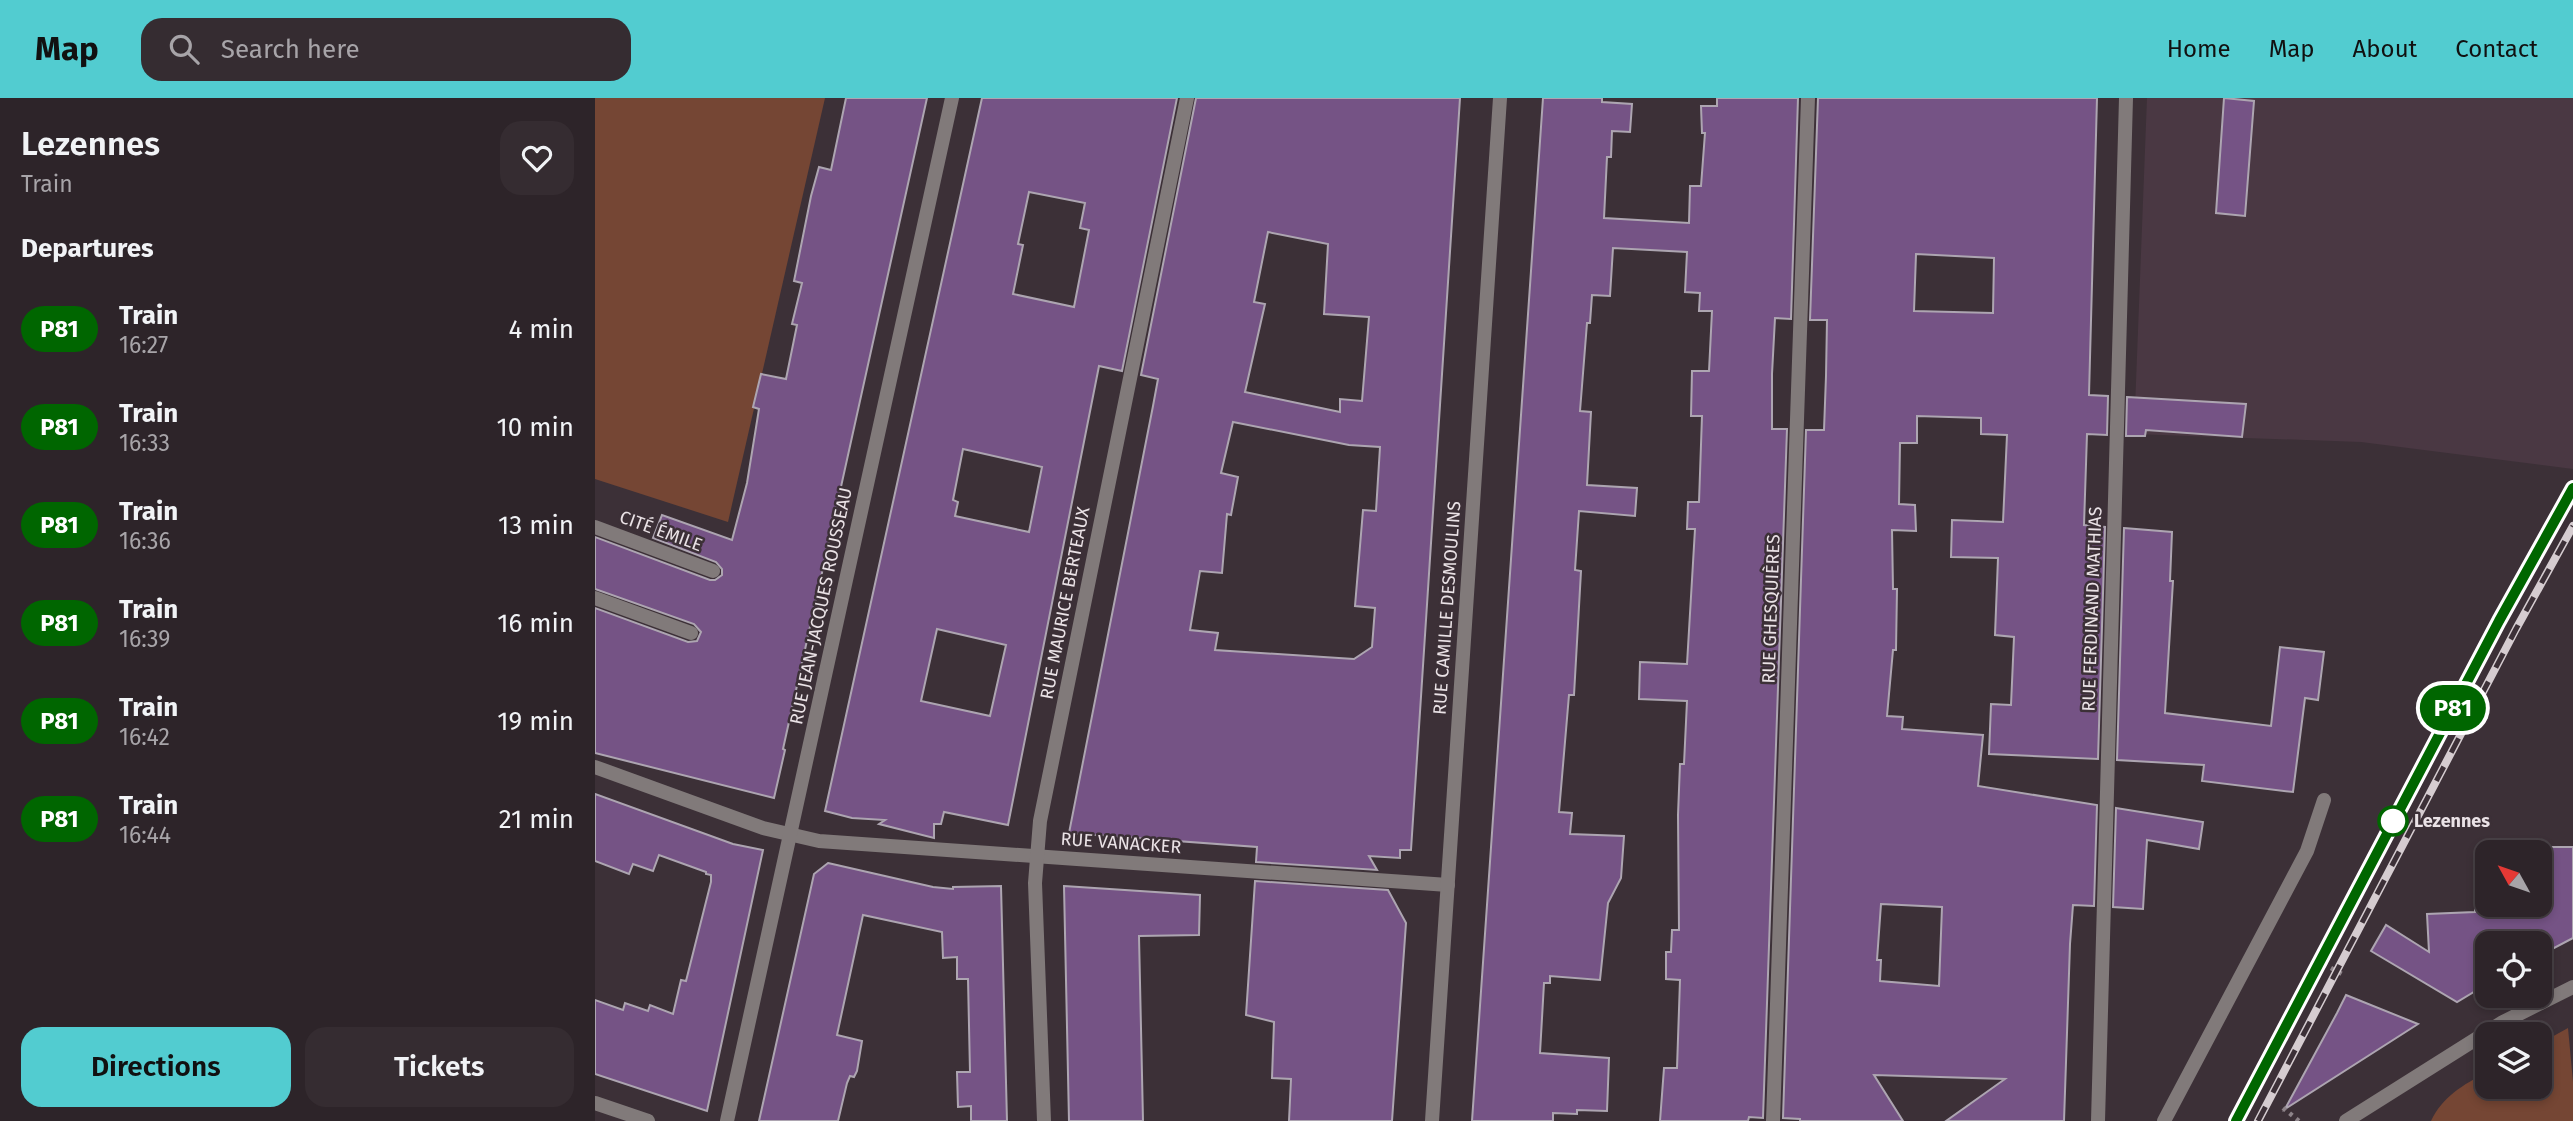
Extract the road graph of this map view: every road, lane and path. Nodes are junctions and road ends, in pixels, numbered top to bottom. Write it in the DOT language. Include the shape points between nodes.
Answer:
graph roads {
  1 [pos="952,98"];
  2 [pos="1187,98"];
  3 [pos="1500,98"];
  4 [pos="1808,98"];
  5 [pos="2126,98"];
  6 [pos="595,527"];
  7 [pos="713,571"];
  8 [pos="595,598"];
  9 [pos="691,633"];
  10 [pos="595,767"];
  11 [pos="2324,800"];
  12 [pos="791,835"];
  13 [pos="1036,857"];
  14 [pos="1448,886"];
  15 [pos="2316,960"];
  16 [pos="2344,975"];
  17 [pos="2573,988"];
  18 [pos="595,1103"];
  19 [pos="2283,1108"];
  20 [pos="648,1121"];
  21 [pos="727,1121"];
  22 [pos="1044,1121"];
  23 [pos="1432,1121"];
  24 [pos="1773,1121"];
  25 [pos="2098,1121"];
  26 [pos="2164,1121"];
  27 [pos="2299,1121"];
  28 [pos="2346,1121"];
  1 -- 12 [label="street, RUE JEAN-JACQUES ROUSSEAU"];
  2 -- 13 [label="street, RUE MAURICE BERTEAUX"];
  3 -- 14 [label="street, RUE CAMILLE DESMOULINS"];
  4 -- 24 [label="street, RUE GHESQUIÈRES"];
  5 -- 25 [label="street, RUE FERDINAND MATHIAS"];
  6 -- 7 [label="street, CITÉ ÉMILE"];
  8 -- 9 [label="street"];
  10 -- 12 [label="street, RUE VANACKER"];
  11 -- 26 [label="street" via="2307,851"];
  12 -- 13 [label="street, RUE VANACKER"];
  12 -- 21 [label="street, RUE JEAN-JACQUES ROUSSEAU"];
  13 -- 14 [label="street, RUE VANACKER"];
  13 -- 22 [label="street, RUE MAURICE BERTEAUX"];
  14 -- 23 [label="street, RUE CAMILLE DESMOULINS"];
  15 -- 16 [label="path"];
  17 -- 28 [label="street" via="2503,1022"];
  18 -- 20 [label="street"];
  19 -- 27 [label="path"];
}
